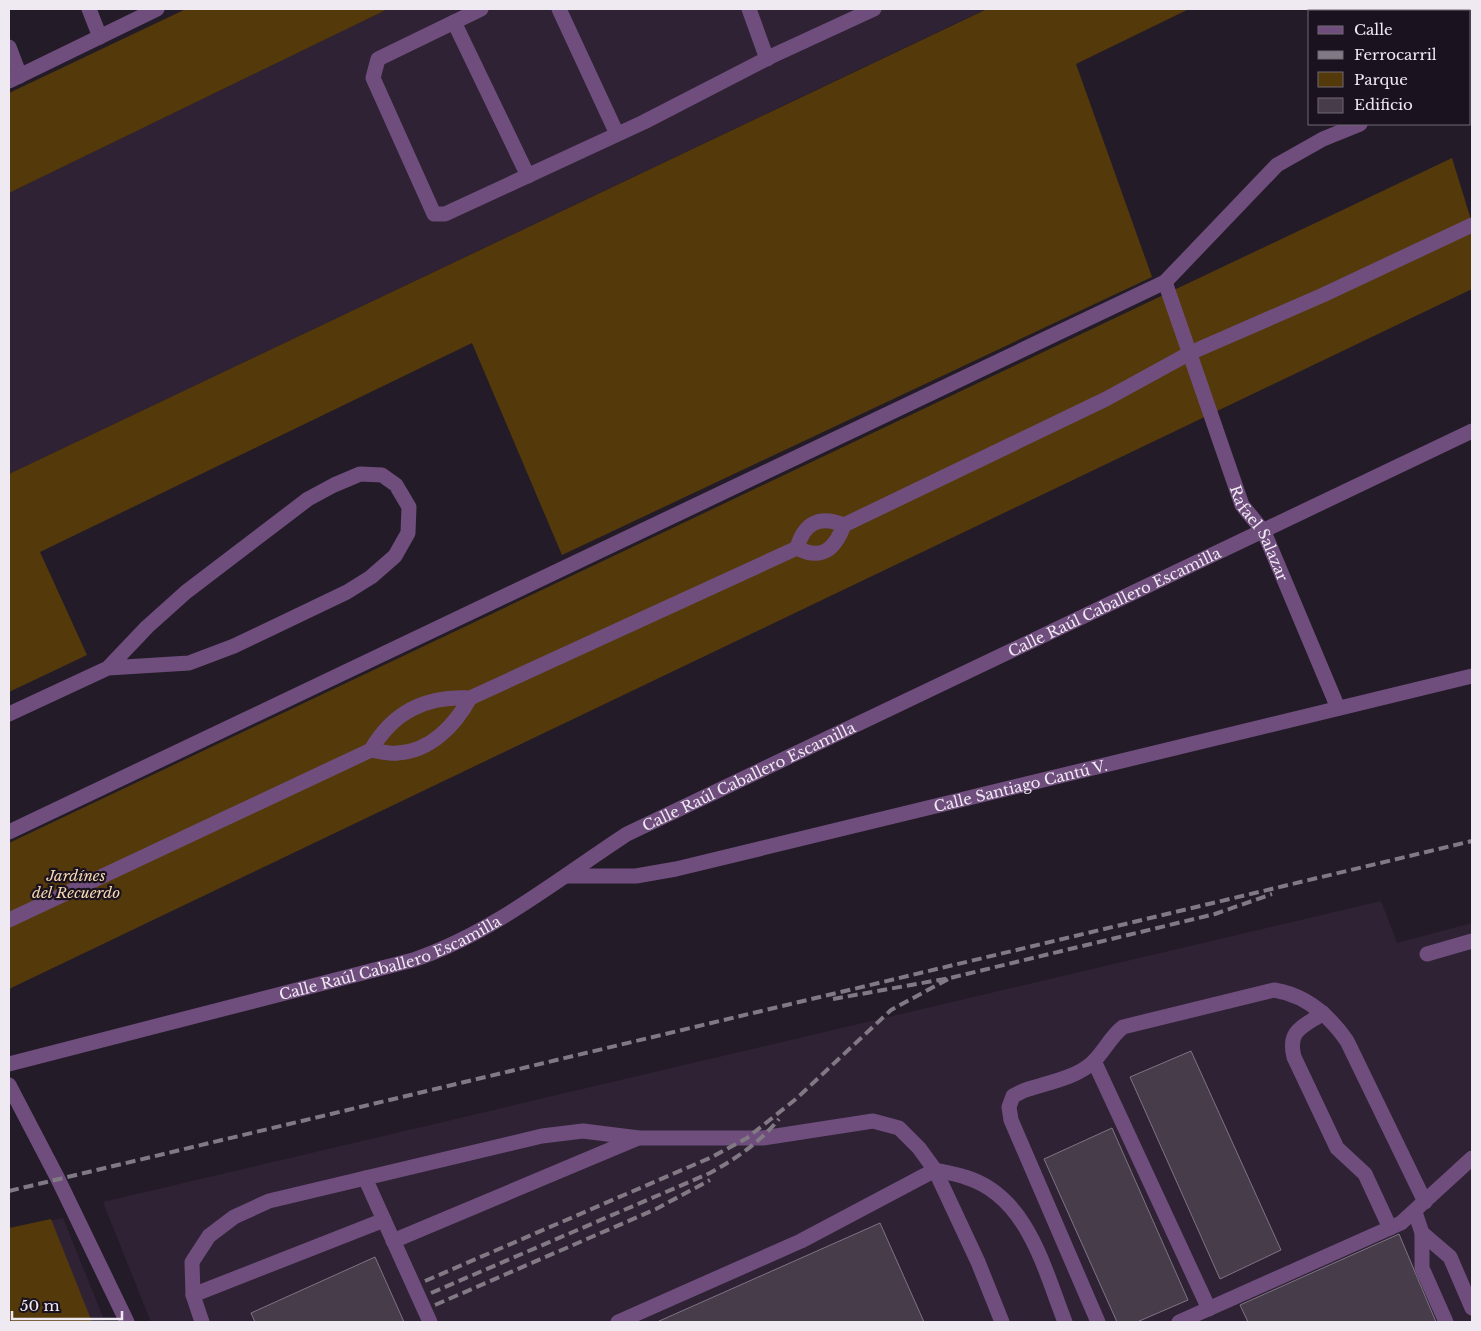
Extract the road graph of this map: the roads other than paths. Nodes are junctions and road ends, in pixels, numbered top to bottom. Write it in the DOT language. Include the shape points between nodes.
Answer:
graph roads {
  1 [pos="88,9"];
  2 [pos="158,9"];
  3 [pos="482,9"];
  4 [pos="559,9"];
  5 [pos="749,9"];
  6 [pos="874,9"];
  7 [pos="855,13"];
  8 [pos="454,22"];
  9 [pos="100,37"];
  10 [pos="9,47"];
  11 [pos="767,59"];
  12 [pos="14,78"];
  13 [pos="1358,125"];
  14 [pos="617,134"];
  15 [pos="528,176"];
  16 [pos="1472,225"];
  17 [pos="1165,282"];
  18 [pos="1190,353"];
  19 [pos="1472,431"];
  20 [pos="844,525"];
  21 [pos="1264,532"];
  22 [pos="797,548"];
  23 [pos="108,668"];
  24 [pos="1472,676"];
  25 [pos="470,698"];
  26 [pos="1338,708"];
  27 [pos="9,714"];
  28 [pos="371,750"];
  29 [pos="9,832"];
  30 [pos="566,876"];
  31 [pos="9,920"];
  32 [pos="1472,942"];
  33 [pos="1427,954"];
  34 [pos="1323,1013"];
  35 [pos="1094,1061"];
  36 [pos="9,1064"];
  37 [pos="9,1085"];
  38 [pos="639,1138"];
  39 [pos="1472,1158"];
  40 [pos="935,1170"];
  41 [pos="365,1178"];
  42 [pos="1420,1207"];
  43 [pos="384,1220"];
  44 [pos="1390,1228"];
  45 [pos="1422,1233"];
  46 [pos="394,1241"];
  47 [pos="193,1295"];
  48 [pos="1472,1308"];
  49 [pos="1209,1309"];
  50 [pos="127,1322"];
  51 [pos="202,1322"];
  52 [pos="430,1322"];
  53 [pos="618,1322"];
  54 [pos="1002,1322"];
  55 [pos="1065,1322"];
  56 [pos="1098,1322"];
  57 [pos="1179,1322"];
  58 [pos="1446,1322"];
  1 -- 9 [label="street"];
  2 -- 9 [label="street"];
  3 -- 8 [label="street"];
  4 -- 14 [label="street"];
  5 -- 11 [label="street"];
  6 -- 7 [label="street"];
  7 -- 11 [label="street"];
  8 -- 15 [label="street"];
  8 -- 15 [label="street" via="378,59 373,78 434,214 446,214"];
  9 -- 12 [label="street"];
  10 -- 12 [label="street"];
  11 -- 14 [label="street"];
  13 -- 17 [label="street" via="1277,165"];
  14 -- 15 [label="street"];
  16 -- 18 [label="street"];
  17 -- 18 [label="street, Rafael Salazar"];
  17 -- 29 [label="street"];
  18 -- 20 [label="street" via="1106,399"];
  18 -- 21 [label="street, Rafael Salazar" via="1242,505"];
  19 -- 21 [label="street, Calle Raúl Caballero Escamilla"];
  20 -- 22 [label="street" via="832,520 811,524"];
  20 -- 22 [label="street" via="836,544 826,552 806,553"];
  21 -- 26 [label="street, Rafael Salazar"];
  21 -- 30 [label="street, Calle Raúl Caballero Escamilla" via="626,834"];
  22 -- 25 [label="street"];
  23 -- 23 [label="street" via="189,663 234,646 347,592 396,556 408,533 409,507 396,485 382,475 360,474 334,484 308,498 186,592"];
  23 -- 27 [label="street"];
  24 -- 26 [label="street, Calle Santiago Cantú V."];
  25 -- 28 [label="street" via="436,700 396,717"];
  25 -- 28 [label="street" via="447,731 429,742 397,754"];
  26 -- 30 [label="street, Calle Santiago Cantú V." via="676,869 636,876"];
  28 -- 31 [label="street"];
  30 -- 36 [label="street, Calle Raúl Caballero Escamilla" via="467,937 422,957"];
  32 -- 33 [label="street"];
  34 -- 35 [label="street" via="1292,993 1274,990 1123,1027"];
  34 -- 42 [label="street" via="1347,1041"];
  34 -- 44 [label="street" via="1294,1033 1290,1044 1294,1057 1337,1148 1365,1174"];
  35 -- 49 [label="street"];
  35 -- 56 [label="street" via="1071,1075 1022,1091 1013,1096 1008,1107 1026,1159"];
  37 -- 50 [label="street"];
  38 -- 40 [label="street" via="763,1138 873,1121 899,1128"];
  38 -- 41 [label="street" via="583,1131 542,1136"];
  38 -- 46 [label="street"];
  39 -- 42 [label="street"];
  40 -- 53 [label="street" via="801,1241"];
  40 -- 54 [label="street"];
  40 -- 55 [label="street" via="967,1177 989,1188 1020,1215"];
  41 -- 43 [label="street"];
  41 -- 47 [label="street" via="269,1201 234,1217 209,1236 192,1262"];
  42 -- 44 [label="street"];
  42 -- 45 [label="street"];
  43 -- 46 [label="street"];
  43 -- 47 [label="street"];
  44 -- 49 [label="street"];
  45 -- 48 [label="street" via="1450,1257"];
  45 -- 58 [label="street" via="1422,1268"];
  46 -- 52 [label="street"];
  47 -- 51 [label="street"];
  49 -- 57 [label="street"];
}
